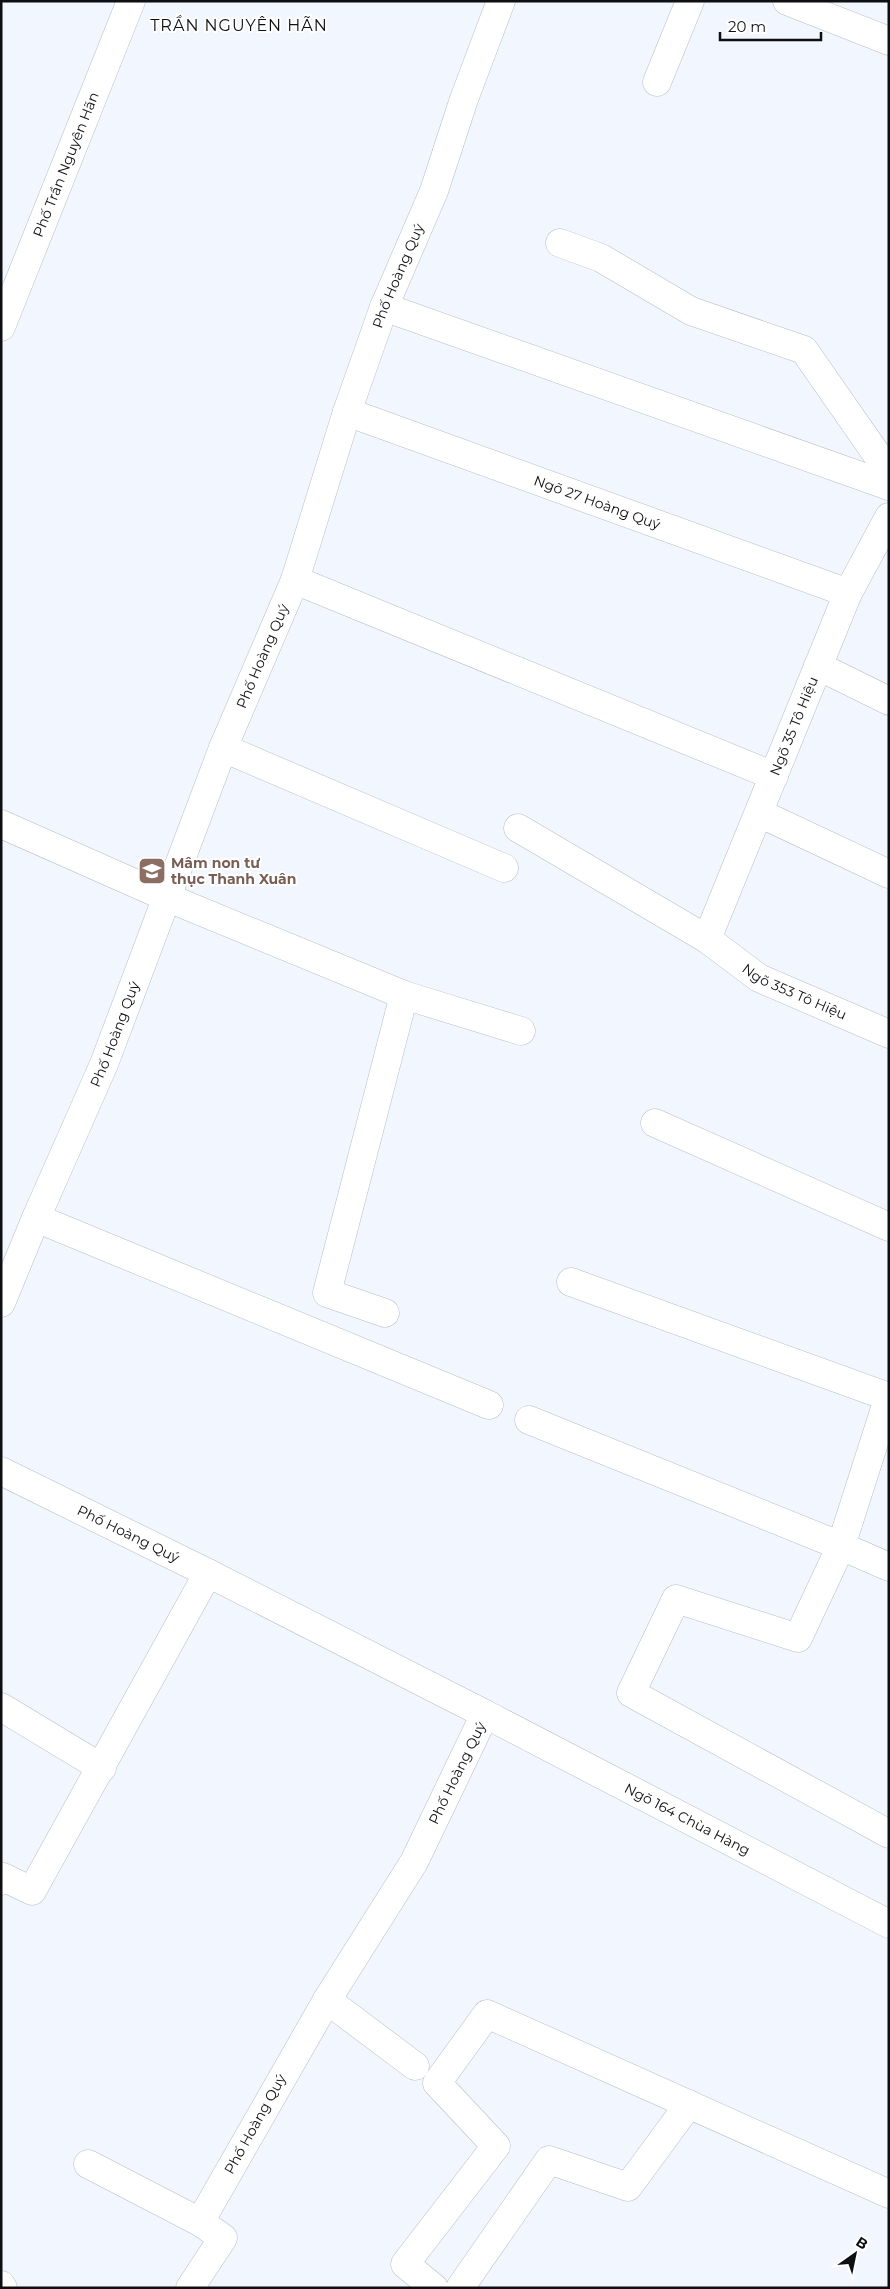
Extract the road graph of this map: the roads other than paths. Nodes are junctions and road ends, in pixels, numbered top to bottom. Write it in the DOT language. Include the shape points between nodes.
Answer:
graph roads {
  1 [pos="131,1"];
  2 [pos="501,1"];
  3 [pos="690,1"];
  4 [pos="787,1"];
  5 [pos="889,41"];
  6 [pos="656,82"];
  7 [pos="560,243"];
  8 [pos="384,307"];
  9 [pos="1,327"];
  10 [pos="347,412"];
  11 [pos="889,472"];
  12 [pos="889,486"];
  13 [pos="889,517"];
  14 [pos="295,580"];
  15 [pos="848,593"];
  16 [pos="818,666"];
  17 [pos="889,701"];
  18 [pos="223,748"];
  19 [pos="774,776"];
  20 [pos="759,813"];
  21 [pos="1,824"];
  22 [pos="518,828"];
  23 [pos="504,868"];
  24 [pos="889,874"];
  25 [pos="166,897"];
  26 [pos="706,939"];
  27 [pos="404,995"];
  28 [pos="521,1031"];
  29 [pos="889,1034"];
  30 [pos="655,1123"];
  31 [pos="36,1218"];
  32 [pos="889,1227"];
  33 [pos="571,1282"];
  34 [pos="1,1303"];
  35 [pos="385,1313"];
  36 [pos="889,1397"];
  37 [pos="489,1405"];
  38 [pos="529,1420"];
  39 [pos="1,1471"];
  40 [pos="841,1546"];
  41 [pos="889,1567"];
  42 [pos="208,1573"];
  43 [pos="1,1707"];
  44 [pos="485,1714"];
  45 [pos="102,1768"];
  46 [pos="889,1834"];
  47 [pos="1,1881"];
  48 [pos="889,1924"];
  49 [pos="327,2000"];
  50 [pos="415,2066"];
  51 [pos="689,2104"];
  52 [pos="88,2164"];
  53 [pos="889,2194"];
  54 [pos="200,2222"];
  55 [pos="190,2288"];
  56 [pos="434,2288"];
  57 [pos="460,2288"];
  1 -- 9 [label="street, Phố Trần Nguyên Hãn"];
  2 -- 8 [label="street, Phố Hoàng Quý" via="434,191"];
  3 -- 6 [label="street"];
  4 -- 5 [label="street"];
  7 -- 11 [label="street" via="601,258 691,311 804,350"];
  8 -- 10 [label="street, Phố Hoàng Quý"];
  8 -- 12 [label="street"];
  10 -- 14 [label="street, Phố Hoàng Quý"];
  10 -- 15 [label="street, Ngõ 27 Hoàng Quý"];
  13 -- 15 [label="street, Ngõ 35 Tô Hiệu"];
  14 -- 18 [label="street, Phố Hoàng Quý"];
  14 -- 19 [label="street"];
  15 -- 16 [label="street, Ngõ 35 Tô Hiệu"];
  16 -- 17 [label="street"];
  16 -- 19 [label="street, Ngõ 35 Tô Hiệu"];
  18 -- 23 [label="street"];
  18 -- 25 [label="street, Phố Hoàng Quý"];
  19 -- 20 [label="street, Ngõ 35 Tô Hiệu"];
  20 -- 24 [label="street"];
  20 -- 26 [label="street, Ngõ 35 Tô Hiệu"];
  21 -- 25 [label="street"];
  22 -- 26 [label="street, Ngõ 353 Tô Hiệu"];
  25 -- 27 [label="street"];
  25 -- 31 [label="street, Phố Hoàng Quý" via="104,1064"];
  26 -- 29 [label="street, Ngõ 353 Tô Hiệu" via="759,978"];
  27 -- 28 [label="street"];
  27 -- 35 [label="street" via="327,1293"];
  30 -- 32 [label="street"];
  31 -- 34 [label="street, Phố Hoàng Quý"];
  31 -- 37 [label="street"];
  33 -- 36 [label="street"];
  36 -- 40 [label="street"];
  38 -- 40 [label="street"];
  39 -- 42 [label="street, Phố Hoàng Quý"];
  40 -- 41 [label="street"];
  40 -- 46 [label="street" via="798,1638 676,1599 631,1693"];
  42 -- 44 [label="street, Phố Hoàng Quý"];
  42 -- 45 [label="street"];
  43 -- 45 [label="street"];
  44 -- 48 [label="street, Ngõ 164 Chùa Hàng"];
  44 -- 49 [label="street, Phố Hoàng Quý" via="414,1862"];
  45 -- 47 [label="street" via="32,1892 3,1877"];
  49 -- 50 [label="street"];
  49 -- 54 [label="street, Phố Hoàng Quý"];
  51 -- 53 [label="street"];
  51 -- 56 [label="street" via="487,2014 437,2082 496,2146 405,2264"];
  51 -- 57 [label="street" via="628,2187 549,2160"];
  52 -- 54 [label="street"];
  54 -- 55 [label="street" via="223,2238"];
}
